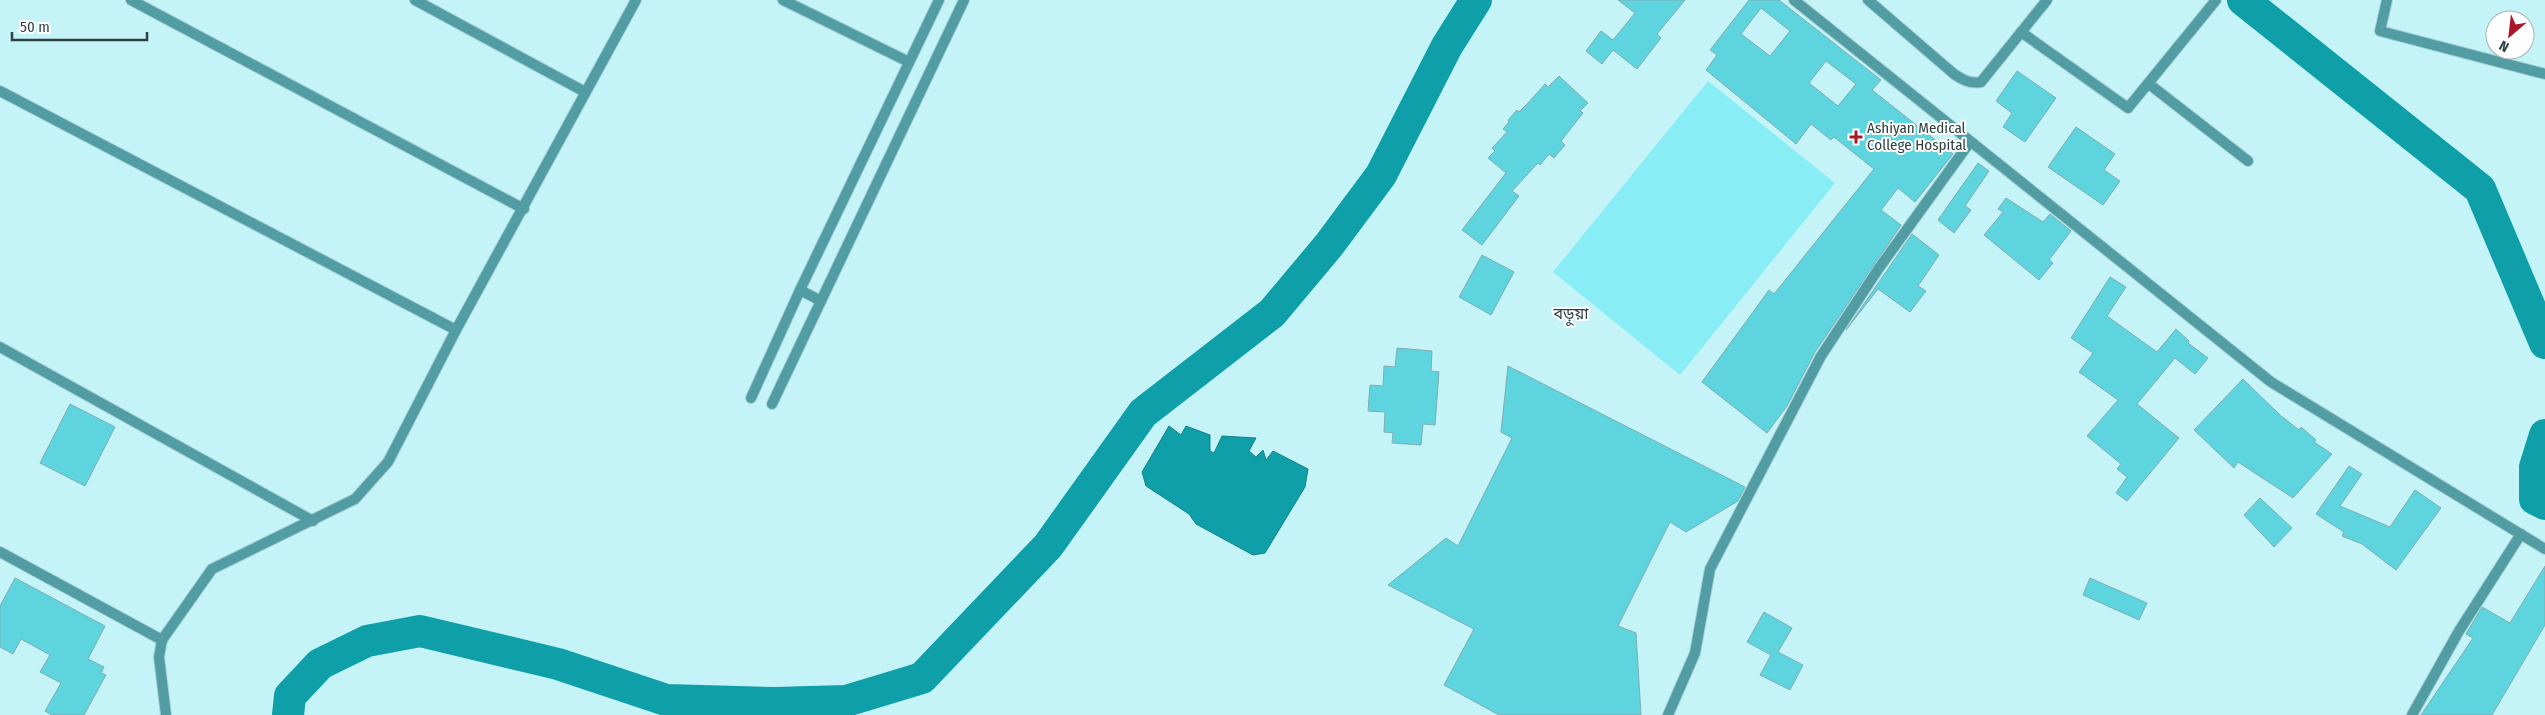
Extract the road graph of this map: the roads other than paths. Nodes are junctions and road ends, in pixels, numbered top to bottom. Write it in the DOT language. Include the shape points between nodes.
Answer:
graph roads {
  1 [pos="131,0"];
  2 [pos="416,0"];
  3 [pos="636,0"];
  4 [pos="783,0"];
  5 [pos="939,0"];
  6 [pos="964,0"];
  7 [pos="1794,0"];
  8 [pos="1869,0"];
  9 [pos="2047,0"];
  10 [pos="2216,0"];
  11 [pos="2387,0"];
  12 [pos="2021,32"];
  13 [pos="909,62"];
  14 [pos="2545,74"];
  15 [pos="2149,84"];
  16 [pos="0,91"];
  17 [pos="584,92"];
  18 [pos="1970,142"];
  19 [pos="2248,161"];
  20 [pos="524,209"];
  21 [pos="800,290"];
  22 [pos="822,301"];
  23 [pos="456,330"];
  24 [pos="0,347"];
  25 [pos="751,398"];
  26 [pos="772,404"];
  27 [pos="313,521"];
  28 [pos="2521,534"];
  29 [pos="2545,549"];
  30 [pos="0,552"];
  31 [pos="162,640"];
  32 [pos="166,715"];
  33 [pos="1668,715"];
  34 [pos="2412,715"];
  1 -- 20 [label="street"];
  2 -- 17 [label="street"];
  3 -- 17 [label="street"];
  4 -- 13 [label="street"];
  5 -- 13 [label="street"];
  6 -- 22 [label="street"];
  7 -- 18 [label="street"];
  8 -- 12 [label="street" via="1954,74 1974,83 1982,82"];
  9 -- 12 [label="street"];
  10 -- 15 [label="street"];
  11 -- 14 [label="street" via="2380,31"];
  12 -- 15 [label="street" via="2128,108"];
  13 -- 21 [label="street"];
  15 -- 19 [label="street"];
  16 -- 23 [label="street"];
  17 -- 20 [label="street"];
  18 -- 28 [label="street" via="2271,382"];
  18 -- 33 [label="street" via="1879,268 1821,356 1710,569 1695,653"];
  20 -- 23 [label="street"];
  21 -- 22 [label="street"];
  21 -- 25 [label="street"];
  22 -- 26 [label="street"];
  23 -- 27 [label="street" via="388,462 355,499"];
  24 -- 27 [label="street"];
  27 -- 31 [label="street" via="212,569"];
  28 -- 29 [label="street"];
  28 -- 34 [label="street" via="2459,631"];
  30 -- 31 [label="street"];
  31 -- 32 [label="street" via="158,657"];
}
